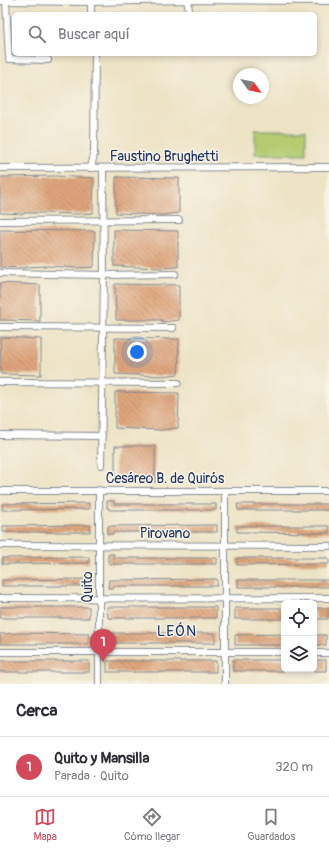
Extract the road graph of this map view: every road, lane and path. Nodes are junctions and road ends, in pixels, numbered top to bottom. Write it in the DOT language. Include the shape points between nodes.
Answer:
graph roads {
  1 [pos="187,0"];
  2 [pos="314,0"];
  3 [pos="3,1"];
  4 [pos="56,1"];
  5 [pos="329,1"];
  6 [pos="91,2"];
  7 [pos="91,12"];
  8 [pos="190,12"];
  9 [pos="95,56"];
  10 [pos="48,60"];
  11 [pos="329,167"];
  12 [pos="0,168"];
  13 [pos="92,168"];
  14 [pos="103,168"];
  15 [pos="104,220"];
  16 [pos="179,220"];
  17 [pos="0,221"];
  18 [pos="0,273"];
  19 [pos="175,274"];
  20 [pos="104,275"];
  21 [pos="0,327"];
  22 [pos="103,328"];
  23 [pos="173,328"];
  24 [pos="0,382"];
  25 [pos="102,383"];
  26 [pos="178,384"];
  27 [pos="0,435"];
  28 [pos="102,436"];
  29 [pos="101,465"];
  30 [pos="0,490"];
  31 [pos="99,490"];
  32 [pos="226,491"];
  33 [pos="329,491"];
  34 [pos="0,545"];
  35 [pos="99,545"];
  36 [pos="226,546"];
  37 [pos="329,546"];
  38 [pos="0,598"];
  39 [pos="226,598"];
  40 [pos="329,598"];
  41 [pos="99,599"];
  42 [pos="0,652"];
  43 [pos="99,652"];
  44 [pos="226,652"];
  45 [pos="281,652"];
  46 [pos="317,652"];
  47 [pos="329,653"];
  48 [pos="99,684"];
  49 [pos="225,684"];
  1 -- 2 [label="street"];
  1 -- 6 [label="street"];
  1 -- 8 [label="street"];
  2 -- 5 [label="street"];
  3 -- 4 [label="street"];
  3 -- 10 [label="street" via="8,59"];
  4 -- 6 [label="street"];
  6 -- 7 [label="street"];
  9 -- 13 [label="street"];
  11 -- 14 [label="street, Faustino Brughetti"];
  12 -- 13 [label="street, Faustino Brughetti"];
  13 -- 14 [label="street, Faustino Brughetti"];
  14 -- 15 [label="street"];
  15 -- 16 [label="street"];
  15 -- 17 [label="street"];
  15 -- 20 [label="street"];
  18 -- 20 [label="street"];
  19 -- 20 [label="street"];
  20 -- 22 [label="street"];
  21 -- 22 [label="street"];
  22 -- 23 [label="street"];
  22 -- 25 [label="street"];
  24 -- 25 [label="street"];
  25 -- 26 [label="street"];
  25 -- 28 [label="street"];
  27 -- 28 [label="street"];
  28 -- 29 [label="street"];
  30 -- 31 [label="street, Cesáreo B. de Quirós"];
  31 -- 32 [label="street, Cesáreo B. de Quirós"];
  31 -- 35 [label="street, Quito"];
  32 -- 33 [label="street, Cesáreo B. de Quirós"];
  32 -- 36 [label="street"];
  34 -- 35 [label="street, Pirovano"];
  35 -- 36 [label="street, Pirovano"];
  35 -- 41 [label="street, Quito"];
  36 -- 37 [label="street, Pirovano"];
  36 -- 39 [label="street"];
  38 -- 41 [label="street"];
  39 -- 40 [label="street"];
  39 -- 41 [label="street"];
  39 -- 44 [label="street"];
  41 -- 43 [label="street, Quito"];
  42 -- 43 [label="street"];
  43 -- 44 [label="street"];
  43 -- 48 [label="street, Quito"];
  44 -- 45 [label="street"];
  44 -- 49 [label="street"];
  46 -- 47 [label="street"];
}
